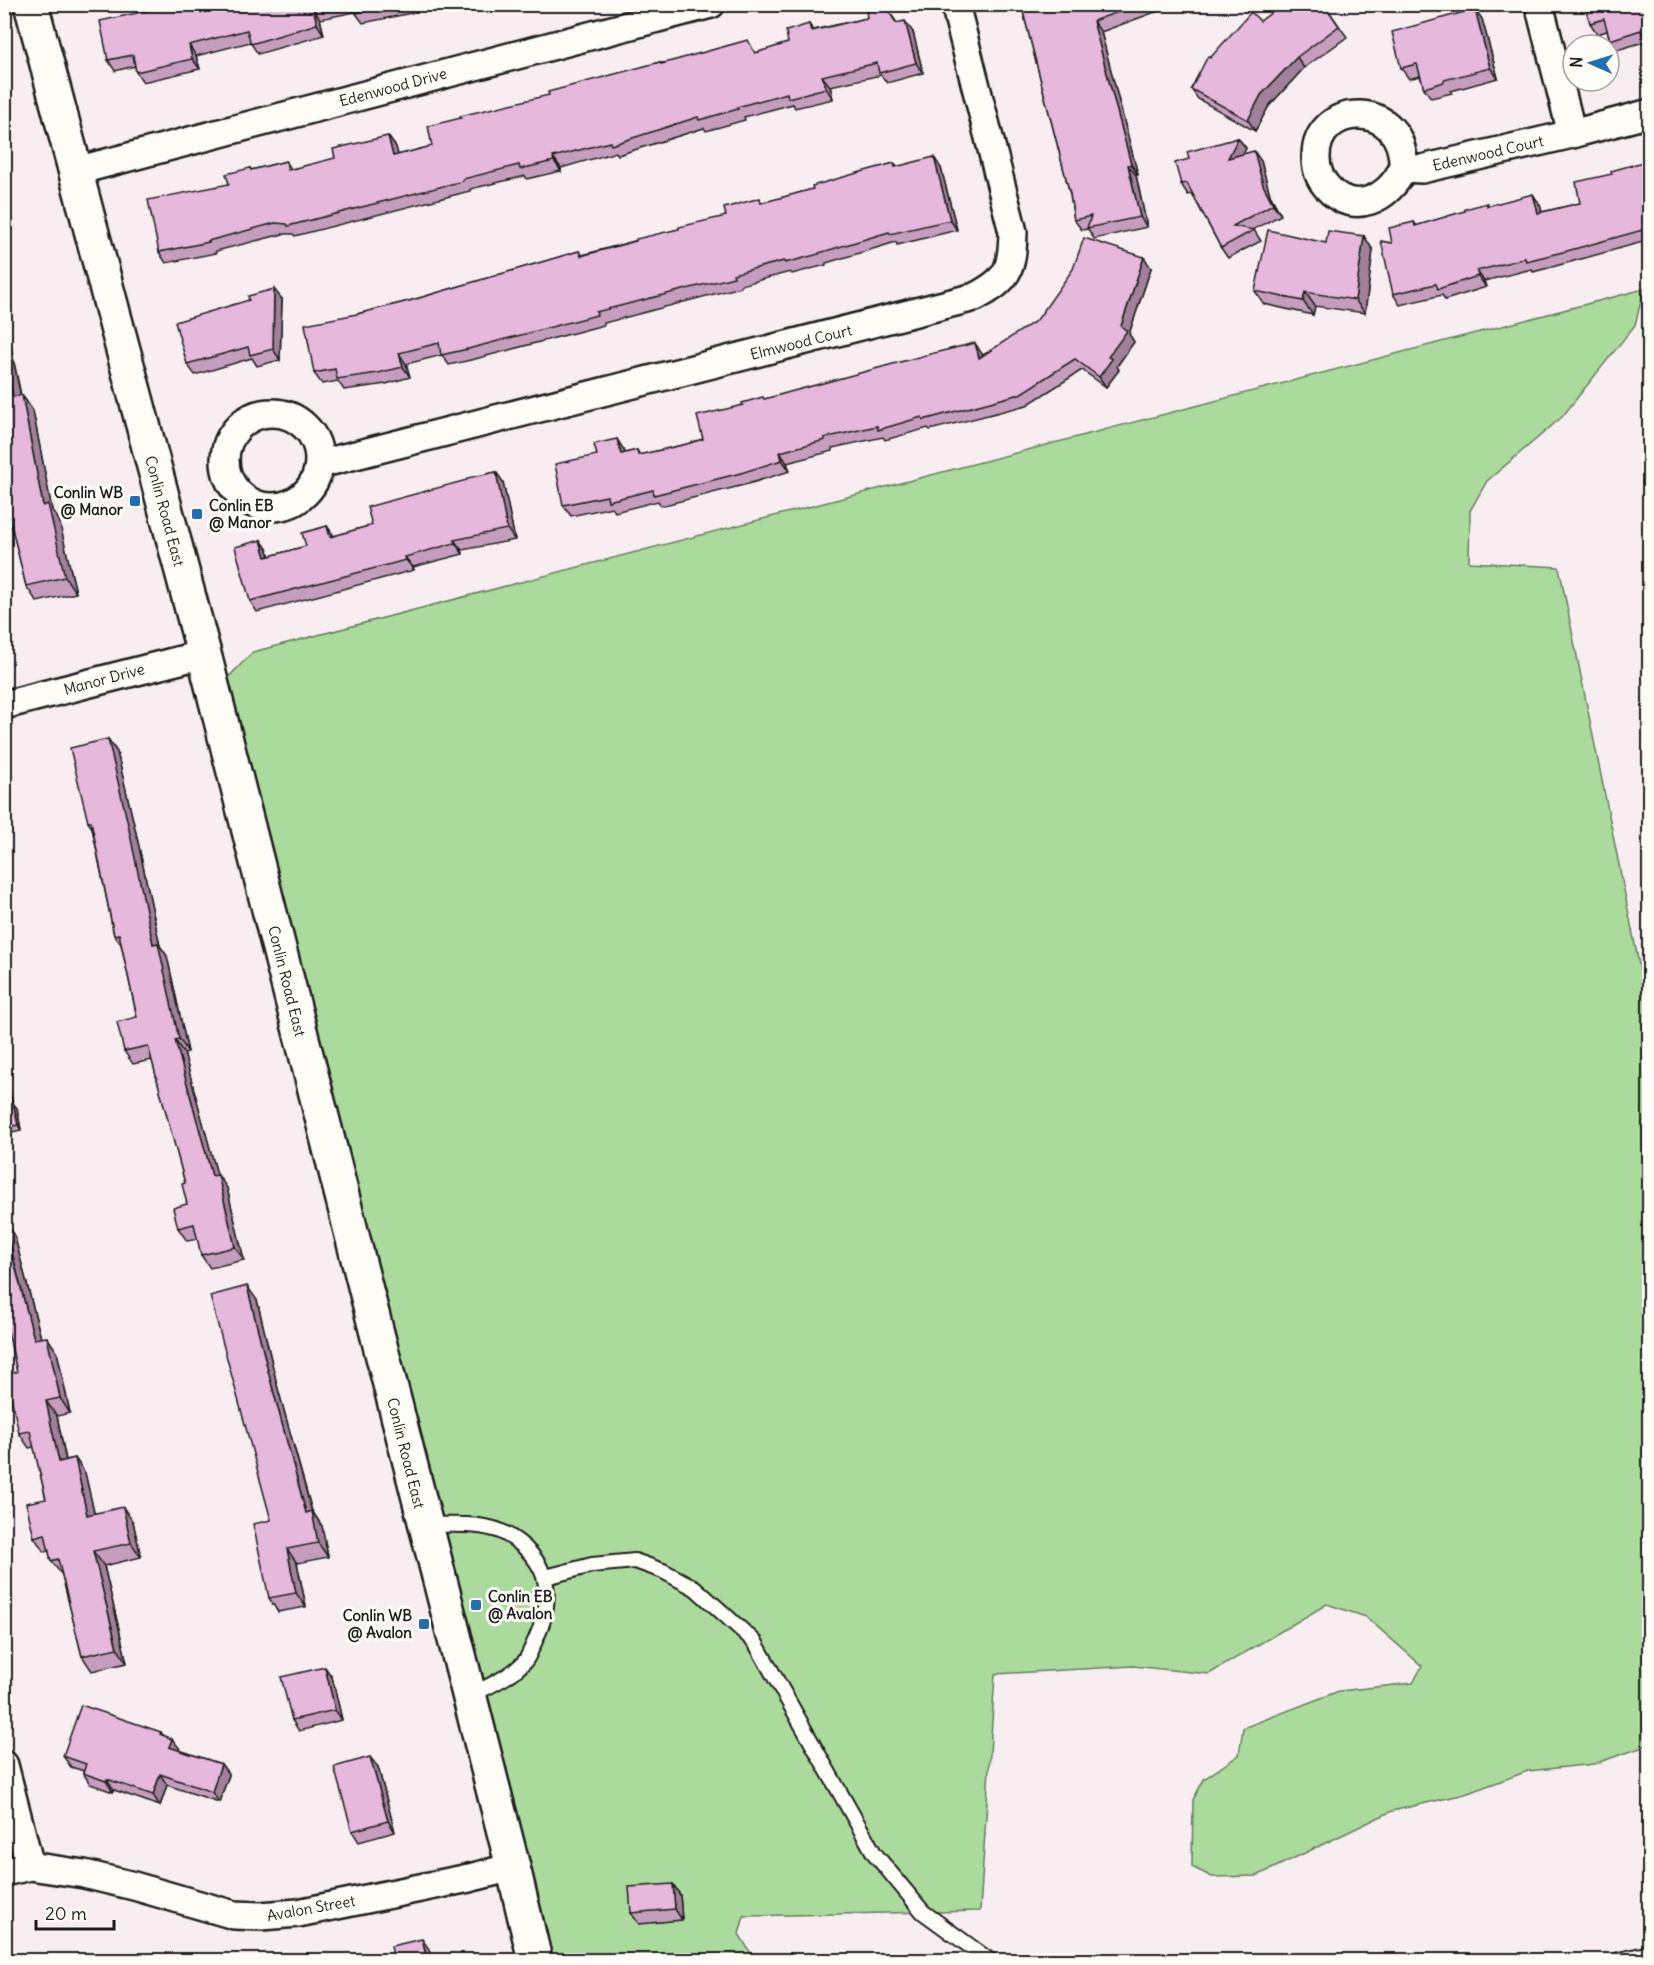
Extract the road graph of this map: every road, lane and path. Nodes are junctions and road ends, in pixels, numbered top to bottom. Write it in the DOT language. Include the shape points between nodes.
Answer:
graph roads {
  1 [pos="31,4"];
  2 [pos="711,4"];
  3 [pos="956,4"];
  4 [pos="1539,4"];
  5 [pos="1650,113"];
  6 [pos="1572,134"];
  7 [pos="1403,168"];
  8 [pos="76,171"];
  9 [pos="320,464"];
  10 [pos="204,654"];
  11 [pos="4,705"];
  12 [pos="425,1525"];
  13 [pos="546,1577"];
  14 [pos="469,1697"];
  15 [pos="4,1765"];
  16 [pos="513,1867"];
  17 [pos="17,1869"];
  18 [pos="1650,1953"];
  19 [pos="535,1960"];
  20 [pos="989,1960"];
  21 [pos="1619,1960"];
  1 -- 8 [label="street, Conlin Road East"];
  2 -- 8 [label="street, Edenwood Drive"];
  3 -- 9 [label="street, Elmwood Court" via="1013,232 1012,260 1004,278 990,289 975,297"];
  4 -- 6 [label="street"];
  5 -- 6 [label="street"];
  6 -- 7 [label="street, Edenwood Court" via="1422,169"];
  8 -- 10 [label="street, Conlin Road East"];
  10 -- 11 [label="street, Manor Drive"];
  10 -- 12 [label="street, Conlin Road East"];
  12 -- 13 [label="lane" via="496,1529 531,1552"];
  12 -- 14 [label="street, Conlin Road East"];
  13 -- 14 [label="lane" via="548,1600 525,1660 508,1675"];
  13 -- 20 [label="lane" via="592,1564 635,1561 695,1588 755,1642 874,1853 923,1911"];
  14 -- 16 [label="street, Conlin Road East"];
  15 -- 17 [label="street"];
  16 -- 17 [label="street, Avalon Street" via="298,1913 261,1916 234,1915 84,1874"];
  16 -- 19 [label="street, Conlin Road East"];
  18 -- 21 [label="lane"];
}
